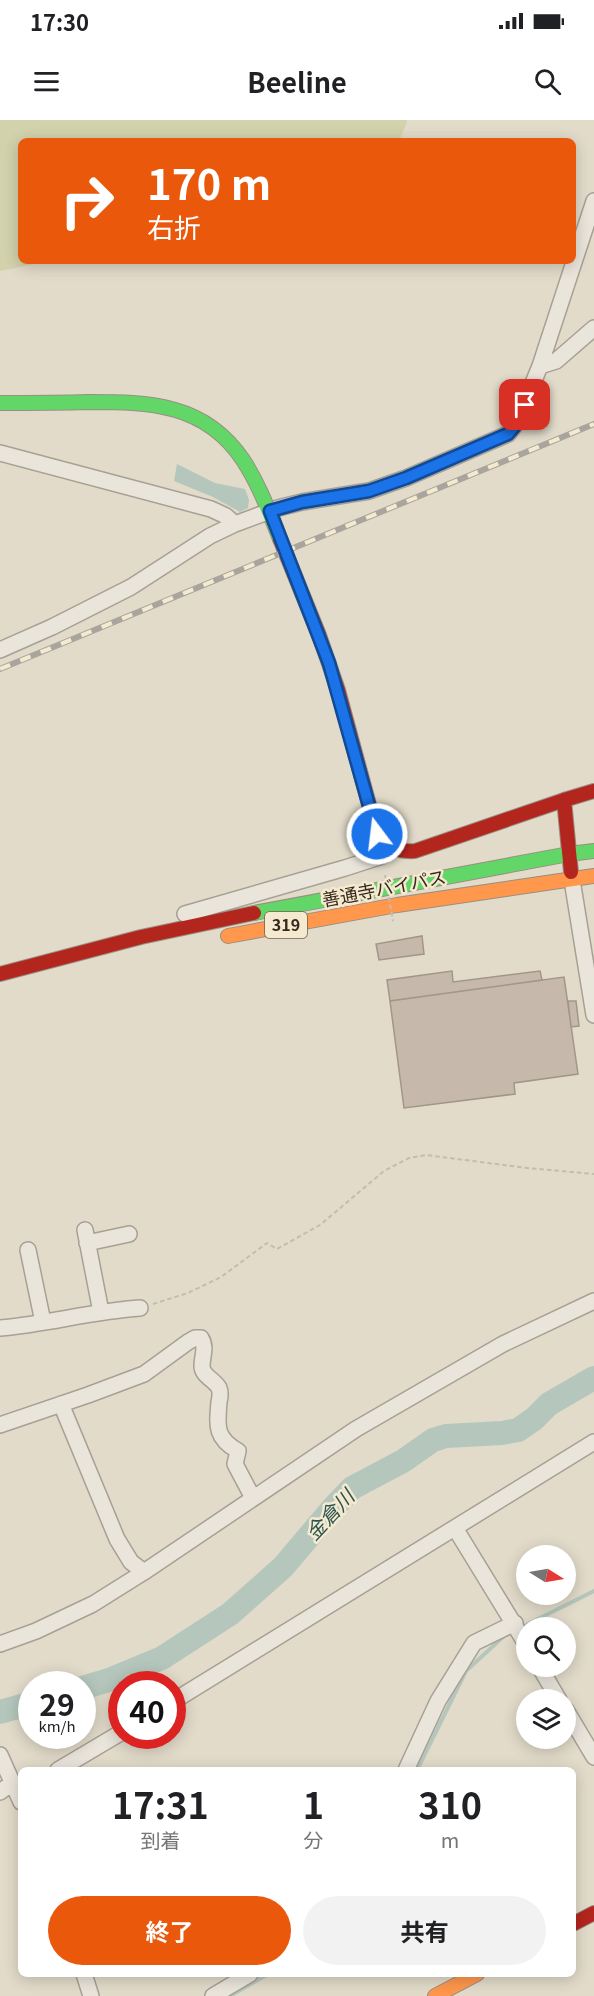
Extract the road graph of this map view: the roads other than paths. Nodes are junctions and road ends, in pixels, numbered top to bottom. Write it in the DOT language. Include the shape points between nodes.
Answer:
graph roads {
  1 [pos="594,201"];
  2 [pos="576,256"];
  3 [pos="573,264"];
  4 [pos="594,328"];
  5 [pos="540,366"];
  6 [pos="0,403"];
  7 [pos="0,453"];
  8 [pos="270,511"];
  9 [pos="235,524"];
  10 [pos="0,650"];
  11 [pos="594,791"];
  12 [pos="564,800"];
  13 [pos="392,849"];
  14 [pos="594,852"];
  15 [pos="569,854"];
  16 [pos="594,876"];
  17 [pos="572,879"];
  18 [pos="185,914"];
  19 [pos="217,938"];
  20 [pos="117,957"];
  21 [pos="0,975"];
  22 [pos="594,1015"];
  23 [pos="129,1234"];
  24 [pos="28,1250"];
  25 [pos="594,1301"];
  26 [pos="140,1308"];
  27 [pos="101,1312"];
  28 [pos="44,1322"];
  29 [pos="0,1328"];
  30 [pos="61,1404"];
  31 [pos="0,1425"];
  32 [pos="594,1443"];
  33 [pos="253,1498"];
  34 [pos="455,1528"];
  35 [pos="144,1572"];
  36 [pos="516,1626"];
  37 [pos="516,1632"];
  38 [pos="0,1644"];
  39 [pos="186,1693"];
  40 [pos="576,1727"];
  41 [pos="108,1740"];
  42 [pos="0,1755"];
  43 [pos="594,1757"];
  44 [pos="63,1767"];
  45 [pos="407,1767"];
  46 [pos="14,1792"];
  47 [pos="594,1913"];
  48 [pos="576,1922"];
  49 [pos="85,1977"];
  50 [pos="245,1977"];
  51 [pos="471,1977"];
  52 [pos="93,1996"];
  53 [pos="213,1996"];
  54 [pos="435,1996"];
  1 -- 2 [label="street"];
  3 -- 5 [label="street"];
  4 -- 5 [label="street" via="556,361"];
  5 -- 8 [label="street" via="518,422 508,434 369,491"];
  6 -- 8 [label="main road" via="135,402 186,412 226,439 242,458"];
  7 -- 9 [label="street" via="211,508"];
  8 -- 9 [label="street"];
  8 -- 13 [label="main road" via="329,663 377,834"];
  9 -- 10 [label="street" via="130,587"];
  11 -- 12 [label="main road"];
  12 -- 13 [label="main road" via="415,851"];
  12 -- 15 [label="main road"];
  13 -- 18 [label="street" via="345,868"];
  14 -- 15 [label="main road, 善通寺バイパス / 319"];
  15 -- 17 [label="main road"];
  15 -- 21 [label="main road, 善通寺バイパス / 319" via="261,911"];
  16 -- 17 [label="main road, 善通寺バイパス / 319"];
  17 -- 19 [label="main road, 善通寺バイパス / 319" via="397,905"];
  17 -- 22 [label="street"];
  20 -- 21 [label="main road, 善通寺バイパス / 319"];
  23 -- 27 [label="street" via="86,1237"];
  24 -- 28 [label="street"];
  25 -- 33 [label="street" via="503,1344 356,1428"];
  26 -- 27 [label="street"];
  27 -- 28 [label="street"];
  28 -- 29 [label="street"];
  30 -- 31 [label="street"];
  30 -- 33 [label="street" via="144,1374 188,1342 201,1338 205,1344 203,1371 220,1393 216,1426 229,1446 238,1451 235,1464"];
  30 -- 35 [label="street" via="120,1545 130,1562"];
  32 -- 34 [label="street"];
  33 -- 35 [label="street"];
  34 -- 36 [label="street"];
  34 -- 39 [label="street"];
  35 -- 38 [label="street" via="93,1604"];
  37 -- 45 [label="street" via="474,1643 438,1701"];
  40 -- 43 [label="street"];
  41 -- 44 [label="street"];
  42 -- 46 [label="street"];
  47 -- 48 [label="main road"];
  49 -- 52 [label="street"];
  50 -- 53 [label="street"];
  51 -- 54 [label="main road"];
}
